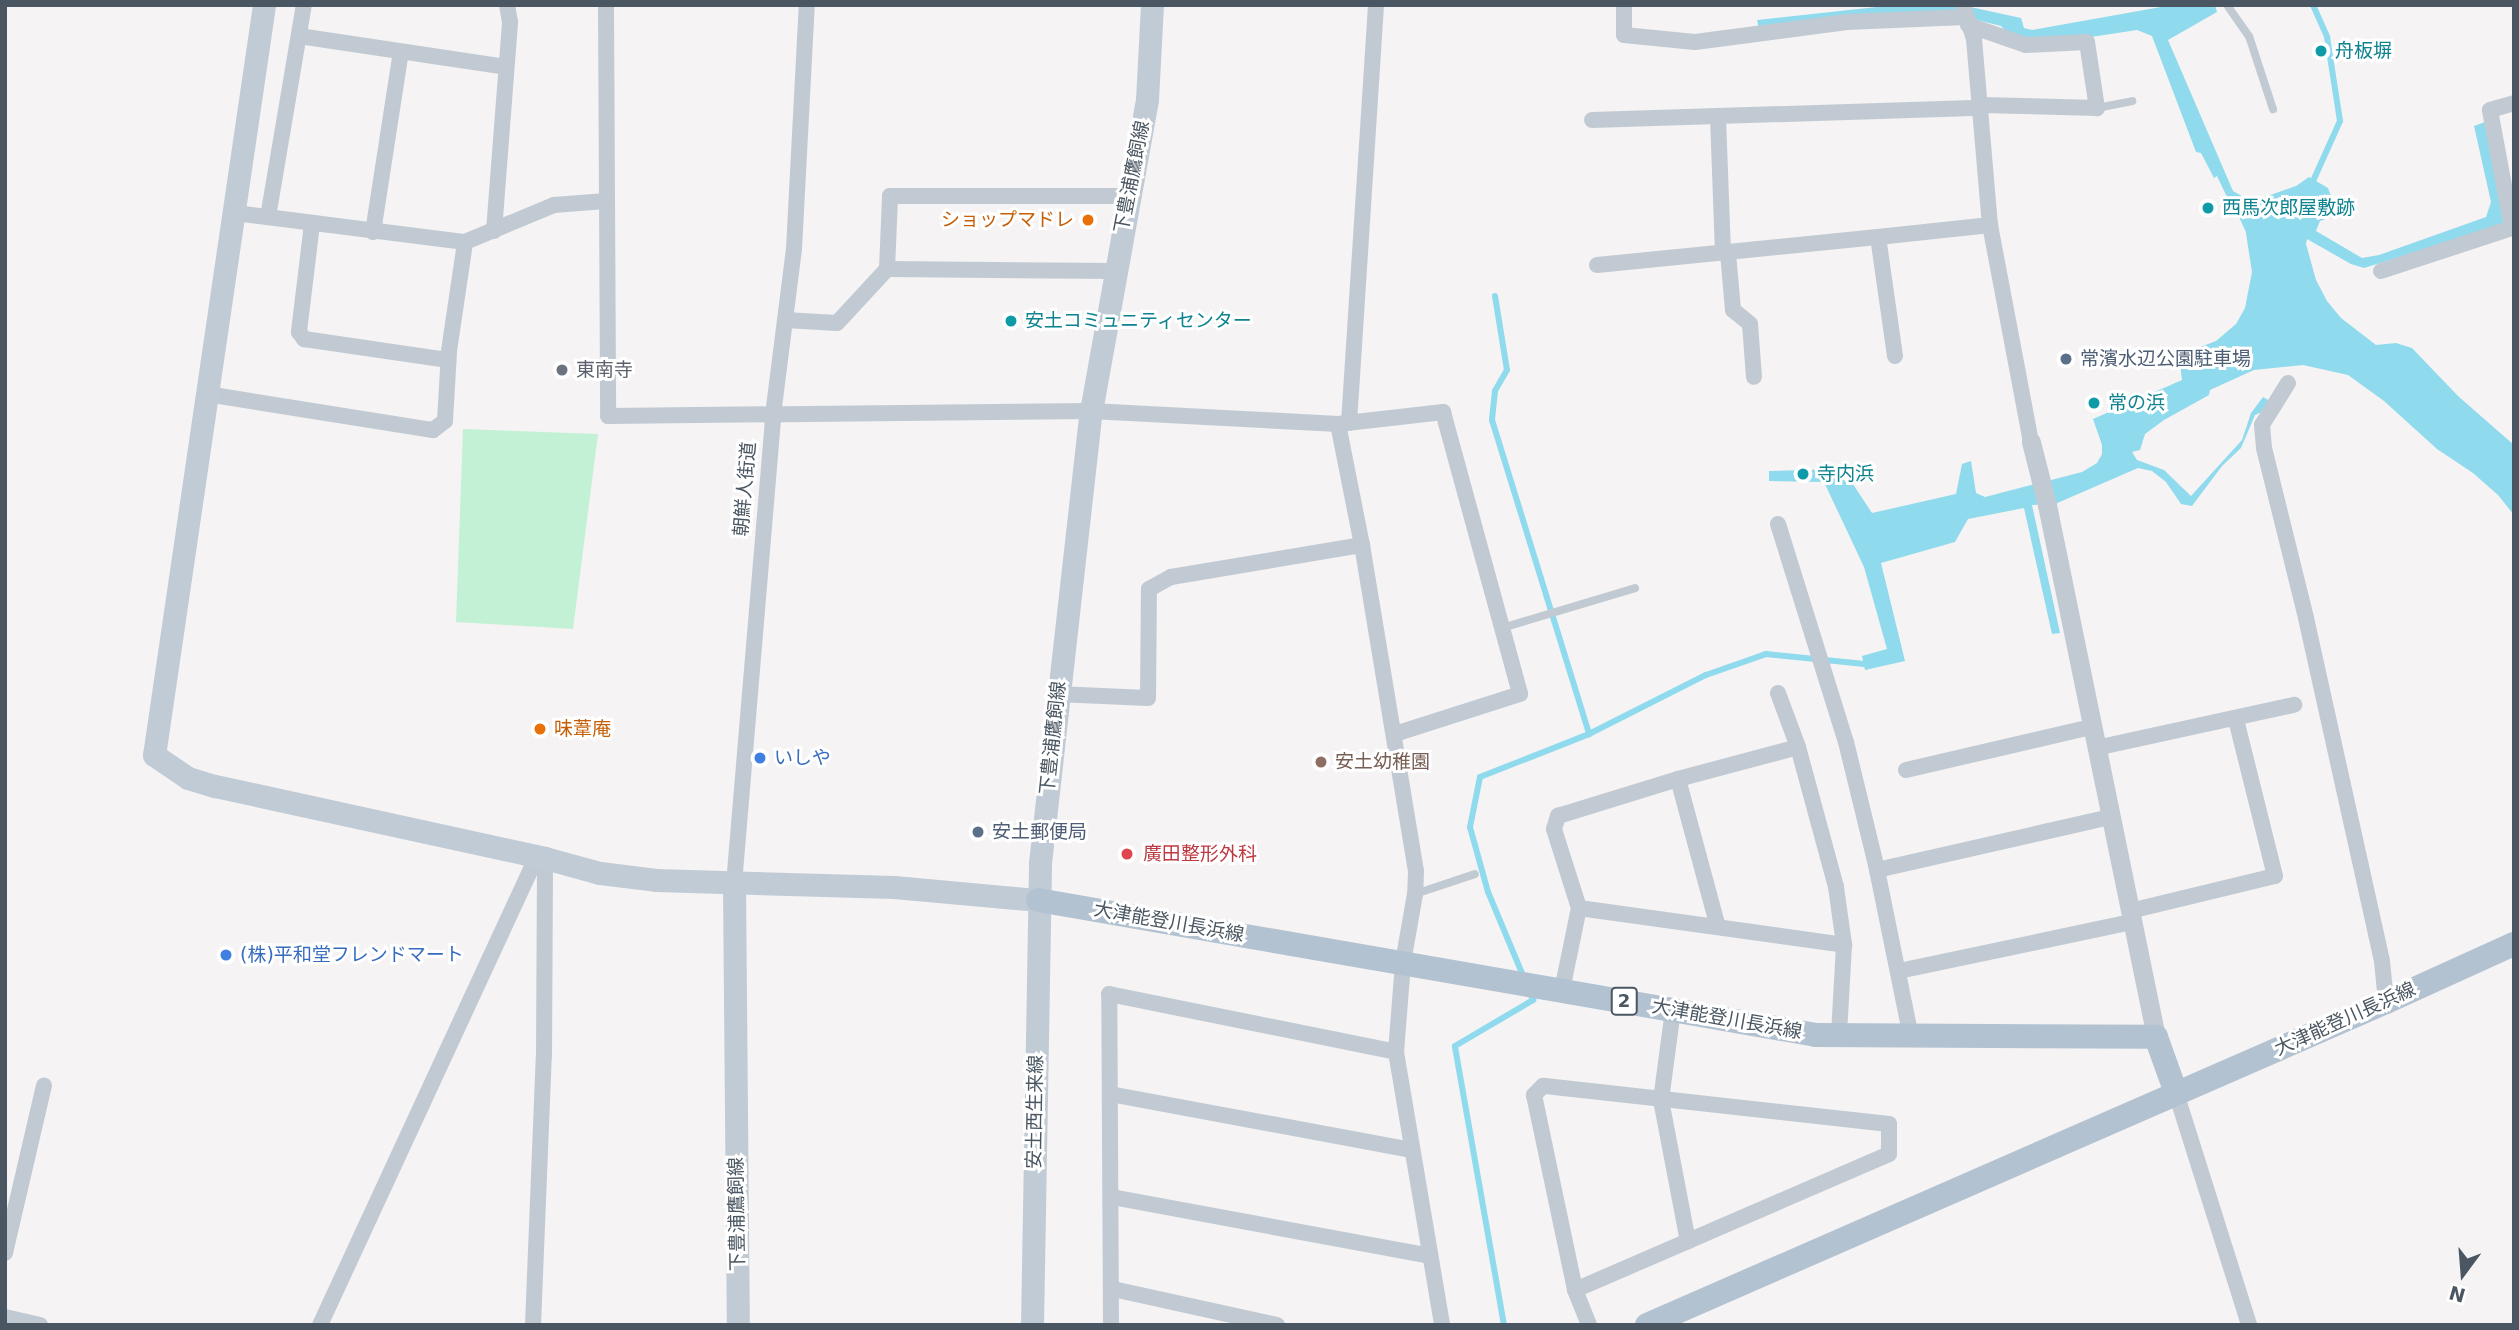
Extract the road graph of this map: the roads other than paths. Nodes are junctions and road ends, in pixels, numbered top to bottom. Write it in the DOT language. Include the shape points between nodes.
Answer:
graph roads {
  1 [pos="264,5"];
  2 [pos="304,5"];
  3 [pos="507,5"];
  4 [pos="606,5"];
  5 [pos="807,5"];
  6 [pos="1152,5"];
  7 [pos="1376,5"];
  8 [pos="1624,5"];
  9 [pos="2227,5"];
  10 [pos="1966,16"];
  11 [pos="299,36"];
  12 [pos="401,52"];
  13 [pos="506,66"];
  14 [pos="2133,101"];
  15 [pos="2514,103"];
  16 [pos="1981,107"];
  17 [pos="2097,108"];
  18 [pos="2273,109"];
  19 [pos="1718,117"];
  20 [pos="1592,120"];
  21 [pos="1128,196"];
  22 [pos="606,201"];
  23 [pos="235,214"];
  24 [pos="268,217"];
  25 [pos="312,224"];
  26 [pos="1990,225"];
  27 [pos="494,231"];
  28 [pos="373,232"];
  29 [pos="1878,237"];
  30 [pos="465,242"];
  31 [pos="1726,253"];
  32 [pos="1597,265"];
  33 [pos="887,269"];
  34 [pos="1115,271"];
  35 [pos="2381,271"];
  36 [pos="785,320"];
  37 [pos="1895,356"];
  38 [pos="448,360"];
  39 [pos="1754,377"];
  40 [pos="2288,383"];
  41 [pos="207,394"];
  42 [pos="1091,411"];
  43 [pos="773,415"];
  44 [pos="1343,423"];
  45 [pos="2031,442"];
  46 [pos="1778,524"];
  47 [pos="1362,545"];
  48 [pos="1635,588"];
  49 [pos="1502,628"];
  50 [pos="1778,693"];
  51 [pos="1058,694"];
  52 [pos="2294,705"];
  53 [pos="2236,720"];
  54 [pos="2091,727"];
  55 [pos="1395,734"];
  56 [pos="1798,747"];
  57 [pos="2096,748"];
  58 [pos="1906,770"];
  59 [pos="1678,779"];
  60 [pos="2110,817"];
  61 [pos="545,858"];
  62 [pos="1877,870"];
  63 [pos="1475,874"];
  64 [pos="734,884"];
  65 [pos="1415,894"];
  66 [pos="1038,900"];
  67 [pos="1579,908"];
  68 [pos="2131,917"];
  69 [pos="1718,927"];
  70 [pos="1844,944"];
  71 [pos="2514,944"];
  72 [pos="1403,963"];
  73 [pos="1899,971"];
  74 [pos="1562,990"];
  75 [pos="2386,1002"];
  76 [pos="1673,1010"];
  77 [pos="1839,1035"];
  78 [pos="1911,1037"];
  79 [pos="2156,1037"];
  80 [pos="1396,1052"];
  81 [pos="44,1085"];
  82 [pos="2176,1093"];
  83 [pos="1111,1094"];
  84 [pos="1661,1100"];
  85 [pos="1411,1150"];
  86 [pos="1112,1197"];
  87 [pos="1688,1241"];
  88 [pos="5,1253"];
  89 [pos="1429,1256"];
  90 [pos="1113,1289"];
  91 [pos="1575,1290"];
  92 [pos="5,1317"];
  93 [pos="40,1325"];
  94 [pos="320,1325"];
  95 [pos="533,1325"];
  96 [pos="738,1325"];
  97 [pos="1032,1325"];
  98 [pos="1111,1325"];
  99 [pos="1277,1325"];
  100 [pos="1442,1325"];
  101 [pos="1589,1325"];
  102 [pos="1647,1325"];
  103 [pos="2249,1325"];
  1 -- 23 [label="main road"];
  2 -- 11 [label="street"];
  3 -- 13 [label="street"];
  4 -- 22 [label="street"];
  5 -- 36 [label="street, 朝鮮人街道" via="794,249"];
  6 -- 21 [label="main road, 下豊浦鷹飼線" via="1147,100"];
  7 -- 44 [label="street"];
  8 -- 10 [label="street" via="1624,35 1695,42 1847,22"];
  9 -- 18 [label="lane" via="2249,36"];
  10 -- 16 [label="street" via="1974,39"];
  10 -- 17 [label="street" via="2026,44 2087,42"];
  11 -- 12 [label="street"];
  11 -- 24 [label="street"];
  12 -- 13 [label="street"];
  12 -- 28 [label="street"];
  13 -- 27 [label="street"];
  14 -- 17 [label="lane"];
  15 -- 35 [label="street" via="2490,110 2512,228"];
  16 -- 17 [label="street"];
  16 -- 19 [label="street"];
  16 -- 26 [label="street"];
  19 -- 20 [label="street"];
  19 -- 31 [label="street"];
  21 -- 33 [label="street" via="890,196"];
  21 -- 34 [label="main road, 下豊浦鷹飼線"];
  22 -- 27 [label="street" via="554,205"];
  22 -- 43 [label="street" via="608,416"];
  23 -- 24 [label="street"];
  23 -- 41 [label="main road"];
  24 -- 25 [label="street"];
  25 -- 28 [label="street"];
  25 -- 38 [label="street" via="299,332 304,339"];
  26 -- 29 [label="street"];
  26 -- 45 [label="street"];
  27 -- 30 [label="street"];
  28 -- 30 [label="street"];
  29 -- 31 [label="street"];
  29 -- 37 [label="street"];
  30 -- 38 [label="street"];
  31 -- 32 [label="street"];
  31 -- 39 [label="street" via="1733,310 1749,324"];
  33 -- 34 [label="street"];
  33 -- 36 [label="street" via="837,323"];
  34 -- 42 [label="main road, 下豊浦鷹飼線"];
  36 -- 43 [label="street, 朝鮮人街道"];
  38 -- 41 [label="street" via="445,421 433,430"];
  40 -- 75 [label="street" via="2262,425 2263,448 2306,618 2382,961"];
  41 -- 61 [label="main road" via="154,755 188,778 215,786"];
  42 -- 43 [label="street"];
  42 -- 44 [label="street"];
  42 -- 51 [label="main road, 下豊浦鷹飼線"];
  43 -- 64 [label="street, 朝鮮人街道"];
  44 -- 47 [label="street"];
  44 -- 49 [label="street" via="1443,412"];
  45 -- 54 [label="street"];
  46 -- 62 [label="street" via="1846,742"];
  47 -- 51 [label="street" via="1171,577 1149,589 1148,698"];
  47 -- 55 [label="street"];
  48 -- 49 [label="lane"];
  49 -- 55 [label="street" via="1520,694"];
  50 -- 56 [label="street"];
  51 -- 66 [label="main road, 下豊浦鷹飼線"];
  52 -- 53 [label="street"];
  53 -- 57 [label="street"];
  53 -- 68 [label="street" via="2275,876"];
  54 -- 57 [label="street"];
  54 -- 58 [label="street"];
  55 -- 65 [label="street" via="1416,871"];
  56 -- 59 [label="street"];
  56 -- 70 [label="street" via="1836,887"];
  57 -- 60 [label="street"];
  59 -- 67 [label="street" via="1559,816 1554,829"];
  59 -- 69 [label="street"];
  60 -- 62 [label="street"];
  60 -- 68 [label="street"];
  61 -- 64 [label="main road" via="600,873"];
  61 -- 94 [label="street" via="531,869"];
  61 -- 95 [label="street" via="544,1056"];
  62 -- 73 [label="street"];
  63 -- 65 [label="lane"];
  64 -- 66 [label="main road" via="894,887"];
  64 -- 96 [label="main road, 下豊浦鷹飼線"];
  65 -- 72 [label="street"];
  66 -- 72 [label="main road, 大津能登川長浜線 / 2"];
  66 -- 97 [label="main road, 安土西生来線"];
  67 -- 69 [label="street"];
  67 -- 74 [label="street"];
  68 -- 73 [label="street"];
  68 -- 79 [label="street"];
  69 -- 70 [label="street"];
  70 -- 77 [label="street"];
  71 -- 75 [label="main road, 大津能登川長浜線"];
  72 -- 74 [label="main road, 大津能登川長浜線 / 2"];
  72 -- 80 [label="street"];
  73 -- 78 [label="street"];
  74 -- 76 [label="main road, 大津能登川長浜線 / 2"];
  75 -- 82 [label="main road, 大津能登川長浜線"];
  76 -- 77 [label="main road, 大津能登川長浜線 / 2"];
  76 -- 84 [label="street"];
  77 -- 78 [label="main road, 大津能登川長浜線 / 2"];
  78 -- 79 [label="main road, 大津能登川長浜線 / 2"];
  79 -- 82 [label="main road"];
  80 -- 83 [label="street" via="1110,995"];
  80 -- 85 [label="street"];
  81 -- 88 [label="street"];
  82 -- 102 [label="main road, 大津能登川長浜線"];
  82 -- 103 [label="street"];
  83 -- 85 [label="street"];
  83 -- 86 [label="street"];
  84 -- 87 [label="street"];
  84 -- 87 [label="street" via="1889,1124 1889,1154"];
  84 -- 91 [label="street" via="1543,1086 1534,1096"];
  85 -- 89 [label="street"];
  86 -- 89 [label="street"];
  86 -- 90 [label="street"];
  87 -- 91 [label="street"];
  89 -- 100 [label="street"];
  90 -- 98 [label="street"];
  90 -- 99 [label="street"];
  91 -- 101 [label="street"];
  92 -- 93 [label="street"];
}
